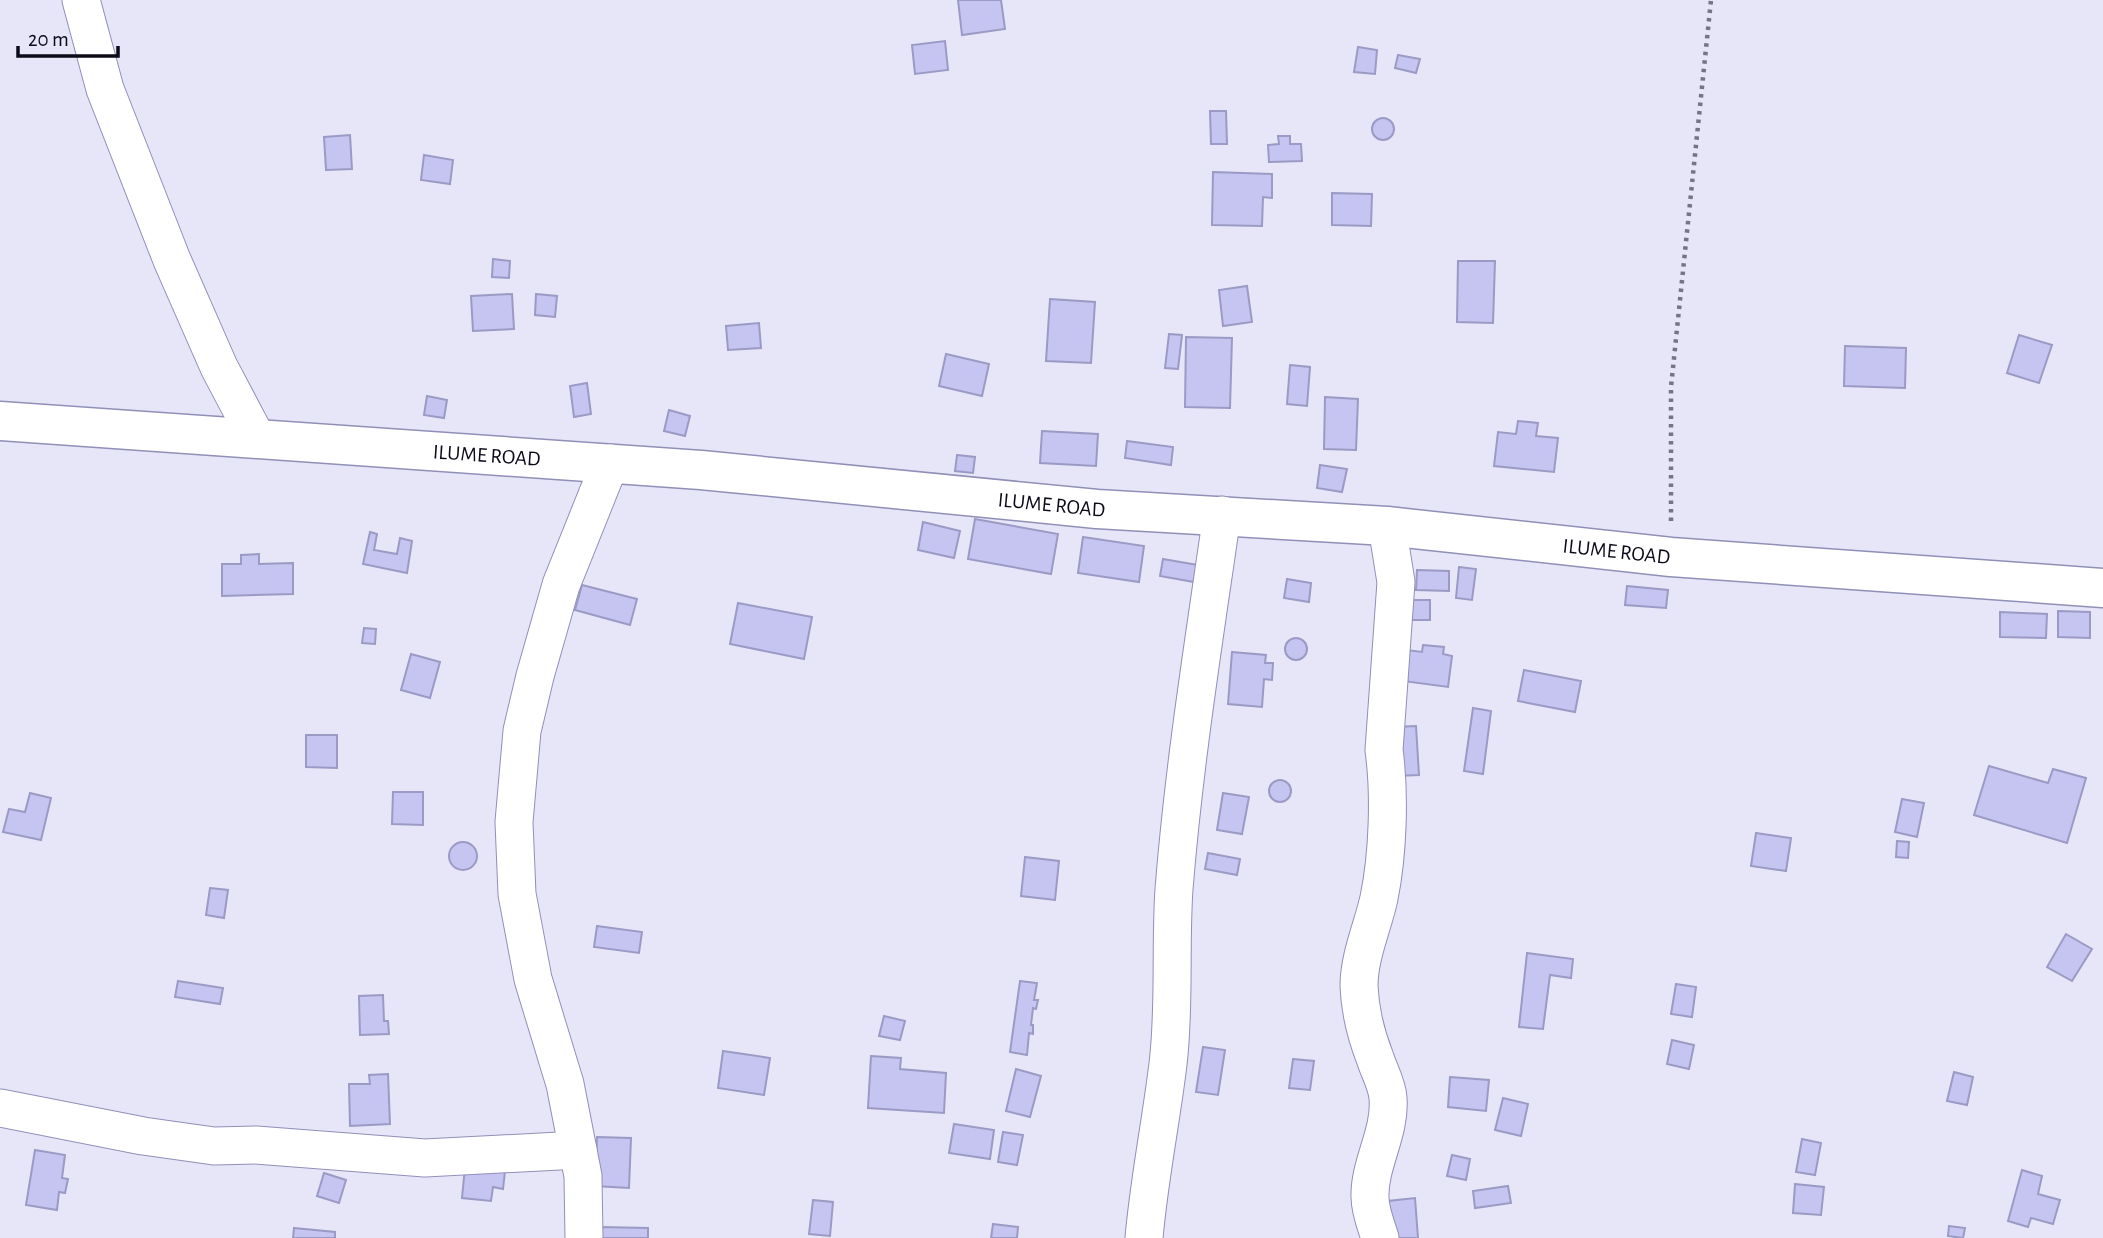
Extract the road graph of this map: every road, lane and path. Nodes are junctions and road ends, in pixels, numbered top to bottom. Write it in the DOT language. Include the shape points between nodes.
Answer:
graph roads {
  1 [pos="81,0"];
  2 [pos="1711,0"];
  3 [pos="0,421"];
  4 [pos="257,439"];
  5 [pos="610,463"];
  6 [pos="1222,515"];
  7 [pos="1387,526"];
  8 [pos="1671,557"];
  9 [pos="2103,588"];
  10 [pos="0,1108"];
  11 [pos="578,1150"];
  12 [pos="584,1238"];
  13 [pos="1144,1238"];
  14 [pos="1380,1238"];
  1 -- 4 [label="street" via="105,89 172,260"];
  2 -- 8 [label="path" via="1671,387"];
  3 -- 4 [label="street, ILUME ROAD"];
  4 -- 5 [label="street, ILUME ROAD"];
  5 -- 6 [label="street, ILUME ROAD" via="1097,509"];
  5 -- 11 [label="street" via="562,585 534,676 522,731 514,822 517,894 533,979 565,1084"];
  6 -- 7 [label="street, ILUME ROAD"];
  6 -- 13 [label="street" via="1184,776 1168,1063"];
  7 -- 8 [label="street, ILUME ROAD"];
  7 -- 14 [label="street" via="1396,582 1384,750 1384,846 1359,985 1367,1038 1388,1099 1370,1194"];
  8 -- 9 [label="street, ILUME ROAD"];
  10 -- 11 [label="street" via="214,1146 425,1157"];
  11 -- 12 [label="street"];
}
